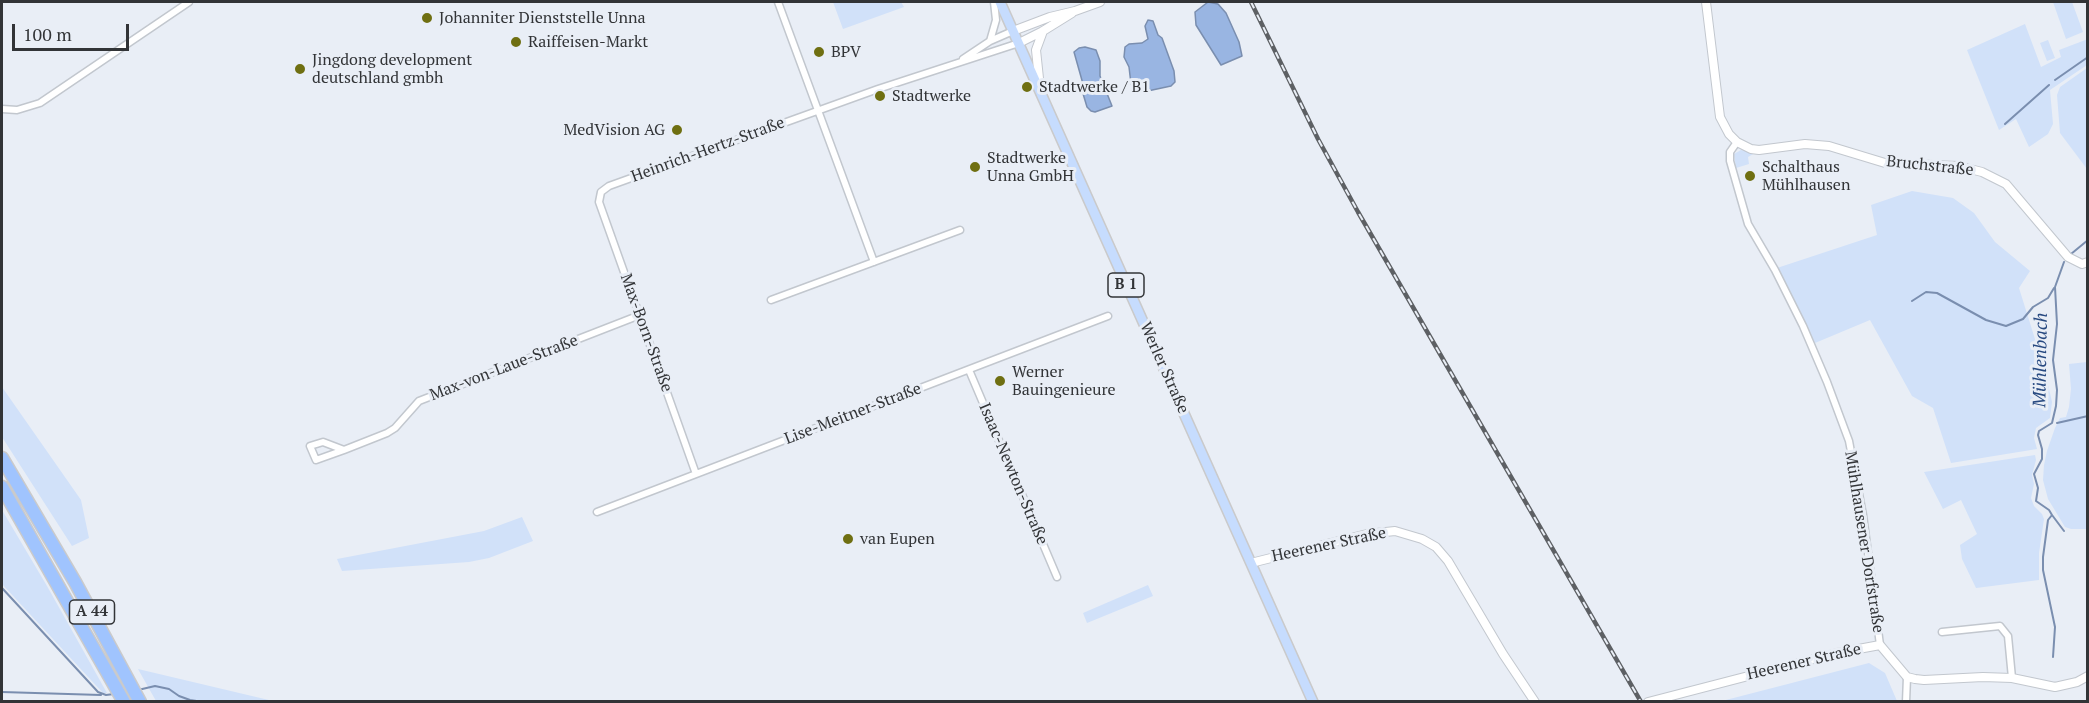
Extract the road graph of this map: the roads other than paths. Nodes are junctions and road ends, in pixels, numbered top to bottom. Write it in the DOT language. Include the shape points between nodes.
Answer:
graph roads {
  1 [pos="189,2"];
  2 [pos="778,2"];
  3 [pos="994,2"];
  4 [pos="1000,2"];
  5 [pos="1100,2"];
  6 [pos="1706,2"];
  7 [pos="1075,11"];
  8 [pos="1013,31"];
  9 [pos="1043,31"];
  10 [pos="990,40"];
  11 [pos="1018,43"];
  12 [pos="960,61"];
  13 [pos="1040,90"];
  14 [pos="2,109"];
  15 [pos="817,112"];
  16 [pos="1737,142"];
  17 [pos="601,192"];
  18 [pos="960,230"];
  19 [pos="874,262"];
  20 [pos="2088,262"];
  21 [pos="771,300"];
  22 [pos="640,315"];
  23 [pos="1108,316"];
  24 [pos="969,370"];
  25 [pos="344,450"];
  26 [pos="2,458"];
  27 [pos="696,474"];
  28 [pos="2,487"];
  29 [pos="597,512"];
  30 [pos="1251,562"];
  31 [pos="1057,577"];
  32 [pos="1942,632"];
  33 [pos="1880,645"];
  34 [pos="2088,676"];
  35 [pos="1907,677"];
  36 [pos="2012,678"];
  37 [pos="124,702"];
  38 [pos="140,702"];
  39 [pos="1313,702"];
  40 [pos="1535,702"];
  41 [pos="1648,702"];
  42 [pos="1906,702"];
  1 -- 14 [label="street" via="40,103 17,110"];
  2 -- 15 [label="street"];
  3 -- 10 [label="street" via="996,20"];
  4 -- 8 [label="main road, Werler Straße / B 1"];
  5 -- 7 [label="street"];
  6 -- 16 [label="street" via="1720,117"];
  7 -- 8 [label="street"];
  7 -- 9 [label="street"];
  8 -- 10 [label="street, Heinrich-Hertz-Straße"];
  8 -- 11 [label="main road, Werler Straße / B 1"];
  9 -- 11 [label="street"];
  9 -- 13 [label="street" via="1036,50"];
  10 -- 12 [label="street, Heinrich-Hertz-Straße"];
  11 -- 12 [label="street, Heinrich-Hertz-Straße"];
  11 -- 13 [label="main road, Werler Straße / B 1"];
  12 -- 15 [label="street, Heinrich-Hertz-Straße"];
  13 -- 30 [label="main road, Werler Straße / B 1"];
  15 -- 17 [label="street, Heinrich-Hertz-Straße"];
  15 -- 19 [label="street"];
  16 -- 20 [label="street, Bruchstraße" via="1765,150 1829,146 1884,163 1958,166 1982,172 2006,184 2068,258 2082,264"];
  16 -- 33 [label="street, Mühlhausener Dorfstraße" via="1730,152 1730,161 1748,224 1803,326 1849,441"];
  17 -- 22 [label="street, Max-Born-Straße" via="599,202"];
  18 -- 19 [label="street"];
  19 -- 21 [label="street"];
  22 -- 25 [label="street, Max-von-Laue-Straße" via="419,401 395,428"];
  22 -- 27 [label="street, Max-Born-Straße"];
  23 -- 24 [label="street, Lise-Meitner-Straße"];
  24 -- 27 [label="street, Lise-Meitner-Straße"];
  24 -- 31 [label="street, Isaac-Newton-Straße"];
  25 -- 25 [label="street, Max-von-Laue-Straße" via="323,442 310,446 316,460"];
  26 -- 38 [label="highway, A 44"];
  27 -- 29 [label="street, Lise-Meitner-Straße"];
  28 -- 37 [label="highway, A 44"];
  30 -- 39 [label="main road, Werler Straße / B 1"];
  30 -- 40 [label="street, Heerener Straße" via="1367,534 1395,531 1422,539 1448,561"];
  32 -- 36 [label="street" via="2000,626 2008,636"];
  33 -- 35 [label="street, Heerener Straße"];
  33 -- 41 [label="street, Heerener Straße"];
  34 -- 36 [label="street" via="2055,687"];
  35 -- 36 [label="street" via="1924,681"];
  35 -- 42 [label="street"];
}
